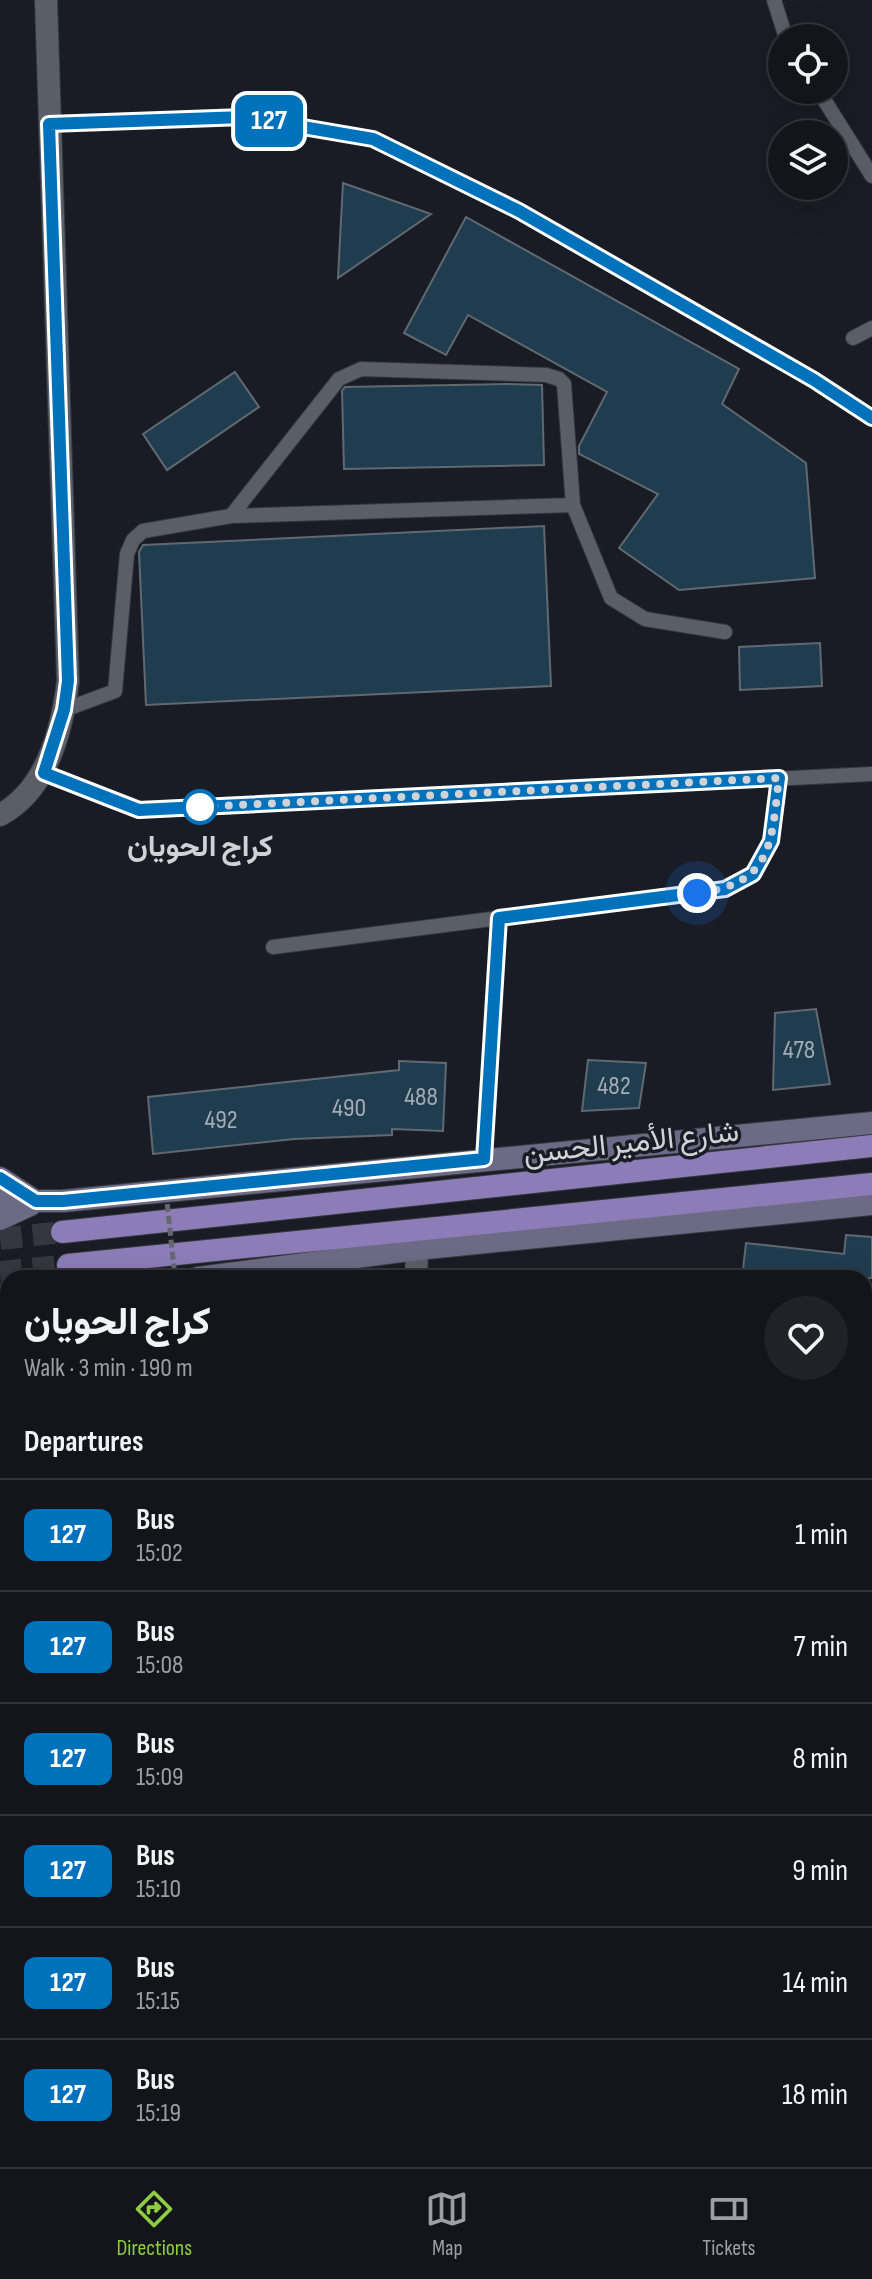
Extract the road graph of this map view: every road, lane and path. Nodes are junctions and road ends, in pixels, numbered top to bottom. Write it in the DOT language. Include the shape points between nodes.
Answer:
graph roads {
  1 [pos="46,0"];
  2 [pos="774,0"];
  3 [pos="782,24"];
  4 [pos="827,104"];
  5 [pos="49,124"];
  6 [pos="872,176"];
  7 [pos="872,328"];
  8 [pos="853,338"];
  9 [pos="872,418"];
  10 [pos="573,505"];
  11 [pos="231,516"];
  12 [pos="725,632"];
  13 [pos="64,710"];
  14 [pos="44,773"];
  15 [pos="872,774"];
  16 [pos="779,778"];
  17 [pos="0,815"];
  18 [pos="499,918"];
  19 [pos="273,947"];
  20 [pos="872,1123"];
  21 [pos="872,1146"];
  22 [pos="484,1159"];
  23 [pos="0,1178"];
  24 [pos="872,1184"];
  25 [pos="166,1192"];
  26 [pos="0,1201"];
  27 [pos="36,1201"];
  28 [pos="872,1204"];
  29 [pos="0,1219"];
  30 [pos="62,1232"];
  31 [pos="417,1249"];
  32 [pos="68,1265"];
  33 [pos="174,1270"];
  34 [pos="258,1270"];
  35 [pos="416,1270"];
  1 -- 5 [label="street"];
  2 -- 3 [label="lane"];
  4 -- 6 [label="lane"];
  5 -- 9 [label="lane" via="244,117 373,139 519,211"];
  5 -- 13 [label="street" via="68,681"];
  7 -- 8 [label="lane"];
  10 -- 11 [label="lane"];
  10 -- 11 [label="lane" via="564,384 559,379 361,369 339,379"];
  10 -- 12 [label="lane" via="611,598 645,619"];
  11 -- 13 [label="lane" via="143,531 133,540 127,554 115,691"];
  13 -- 14 [label="street"];
  14 -- 16 [label="lane" via="139,810"];
  14 -- 17 [label="street" via="16,807"];
  15 -- 16 [label="lane"];
  16 -- 18 [label="lane" via="771,841 753,874 725,889"];
  18 -- 19 [label="lane"];
  18 -- 22 [label="lane"];
  20 -- 22 [label="main road"];
  21 -- 30 [label="highway, شارع الأمير الحسن"];
  22 -- 25 [label="main road"];
  23 -- 27 [label="main road"];
  24 -- 32 [label="highway"];
  25 -- 27 [label="main road"];
  25 -- 33 [label="path, bridge"];
  26 -- 27 [label="main road"];
  27 -- 29 [label="main road"];
  28 -- 31 [label="main road"];
  31 -- 34 [label="main road"];
  31 -- 35 [label="street"];
}
